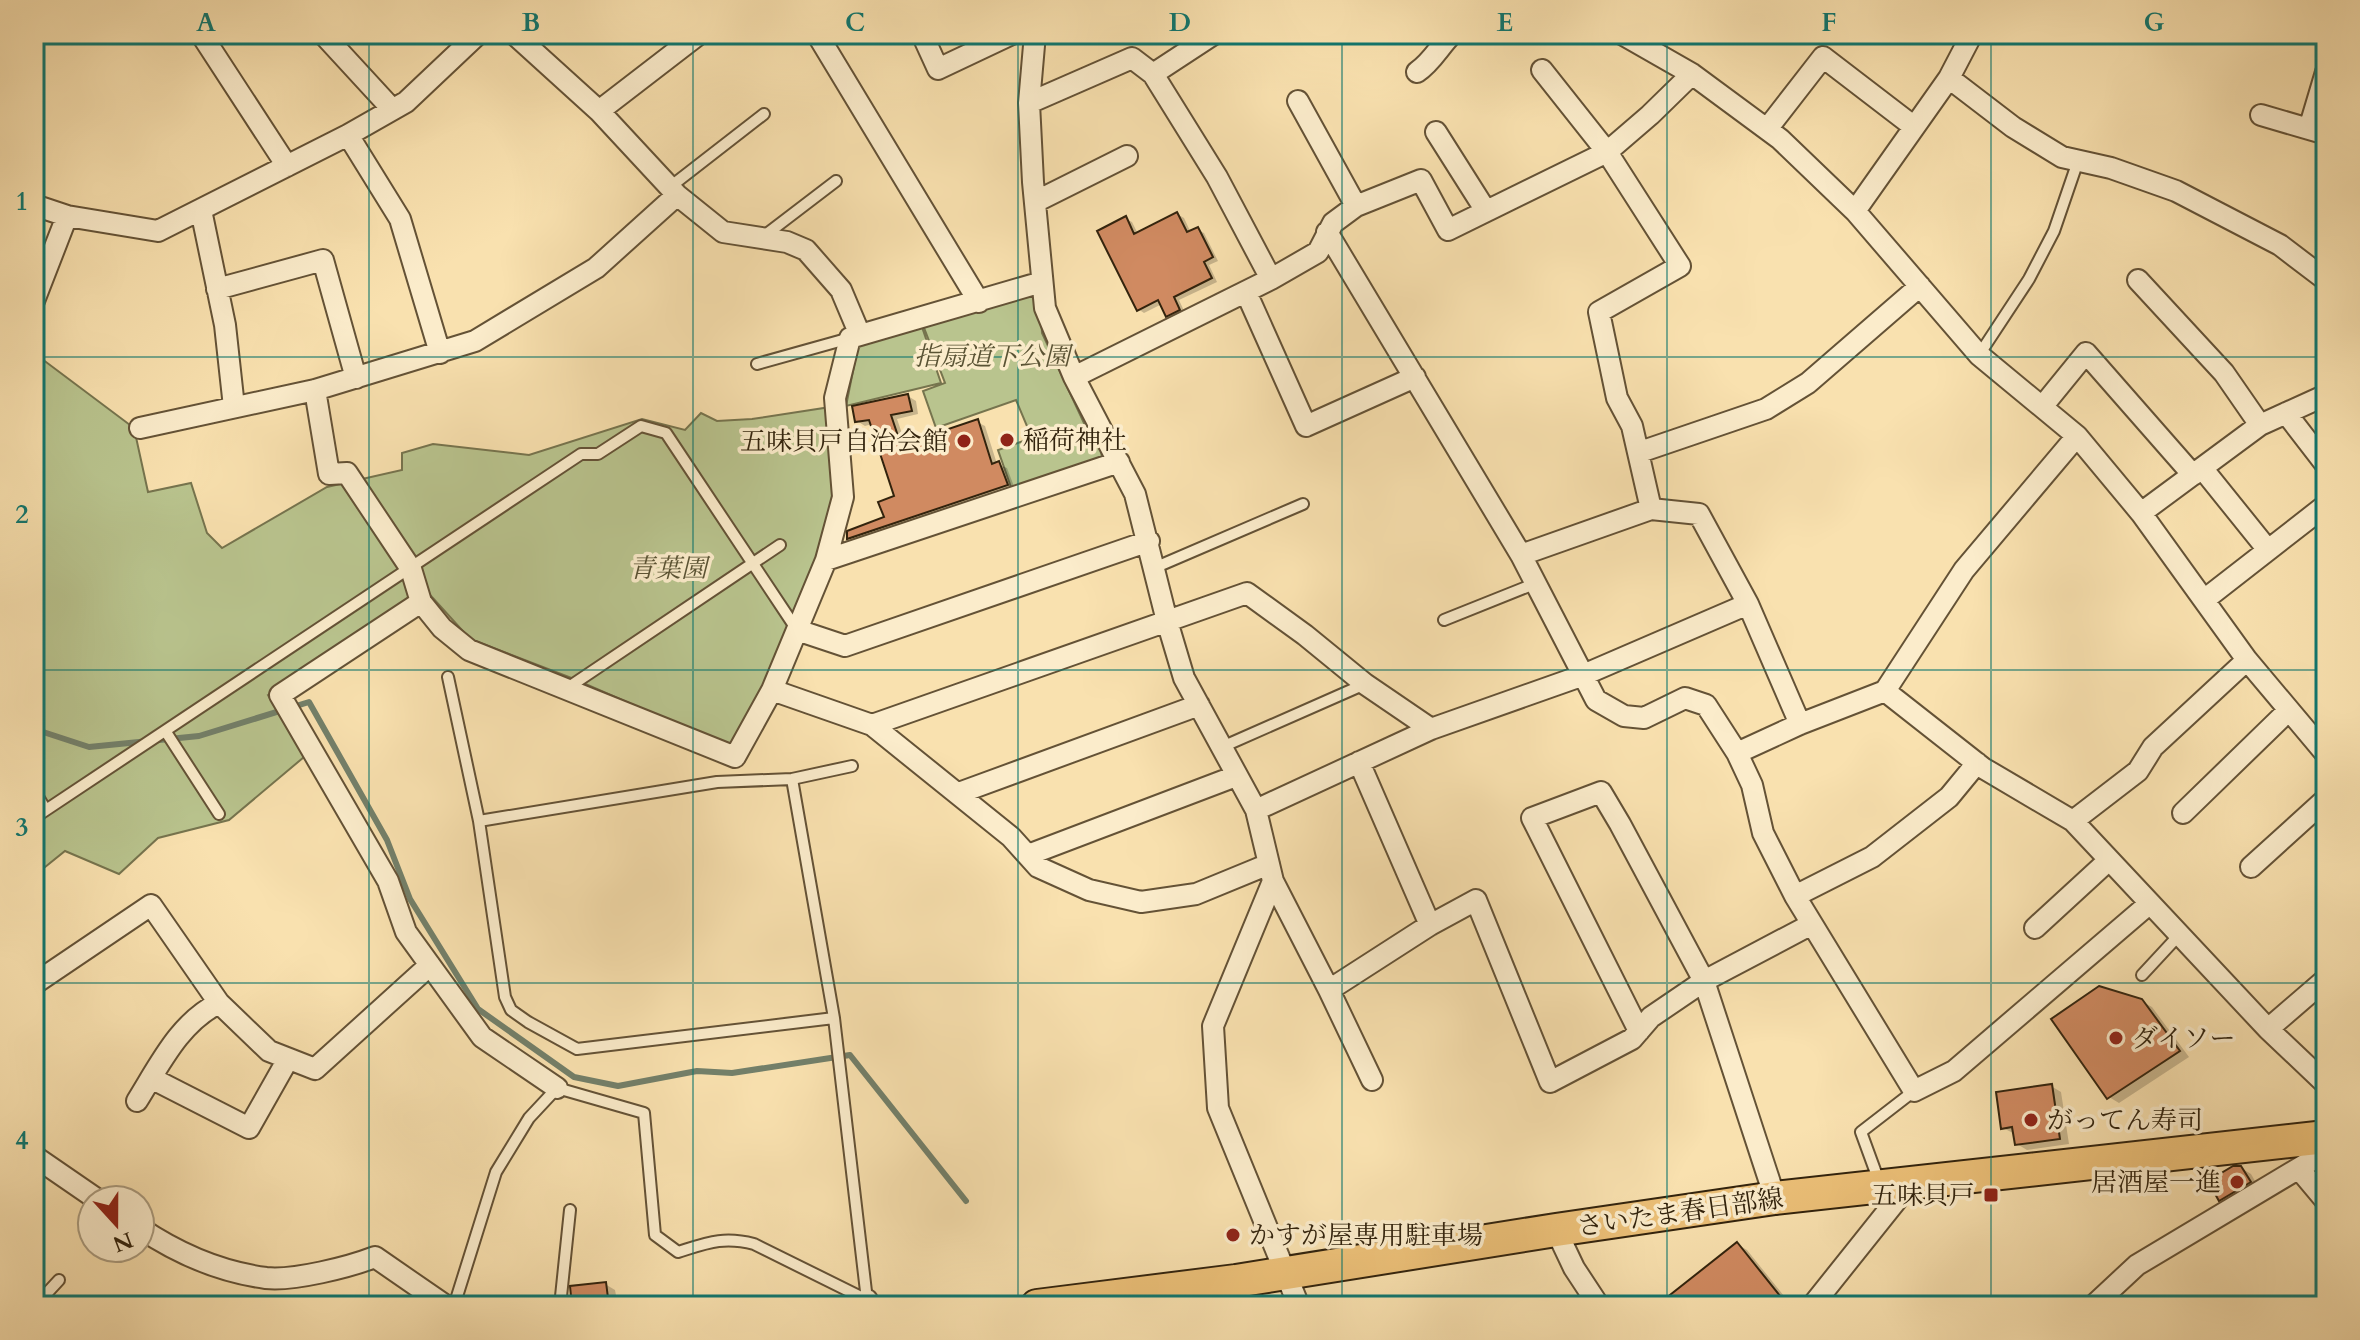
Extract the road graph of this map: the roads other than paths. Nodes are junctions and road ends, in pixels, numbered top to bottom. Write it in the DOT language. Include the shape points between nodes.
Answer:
graph roads {
  1 [pos="201,34"];
  2 [pos="323,34"];
  3 [pos="478,34"];
  4 [pos="699,34"];
  5 [pos="817,34"];
  6 [pos="922,34"];
  7 [pos="1012,34"];
  8 [pos="1035,34"];
  9 [pos="1452,34"];
  10 [pos="1622,34"];
  11 [pos="1972,34"];
  12 [pos="1206,36"];
  13 [pos="524,37"];
  14 [pos="1542,70"];
  15 [pos="1417,72"];
  16 [pos="2326,72"];
  17 [pos="1153,74"];
  18 [pos="1692,74"];
  19 [pos="1949,78"];
  20 [pos="1298,101"];
  21 [pos="1029,103"];
  22 [pos="392,109"];
  23 [pos="599,111"];
  24 [pos="764,114"];
  25 [pos="2261,115"];
  26 [pos="1913,126"];
  27 [pos="1767,129"];
  28 [pos="2317,131"];
  29 [pos="1436,132"];
  30 [pos="348,135"];
  31 [pos="1607,152"];
  32 [pos="1127,156"];
  33 [pos="2078,161"];
  34 [pos="287,166"];
  35 [pos="836,181"];
  36 [pos="674,191"];
  37 [pos="1035,202"];
  38 [pos="34,205"];
  39 [pos="1356,206"];
  40 [pos="201,210"];
  41 [pos="1486,211"];
  42 [pos="1855,211"];
  43 [pos="67,216"];
  44 [pos="1327,232"];
  45 [pos="763,238"];
  46 [pos="1271,279"];
  47 [pos="2138,280"];
  48 [pos="2326,280"];
  49 [pos="1042,282"];
  50 [pos="1920,286"];
  51 [pos="217,289"];
  52 [pos="1246,292"];
  53 [pos="34,301"];
  54 [pos="979,302"];
  55 [pos="855,336"];
  56 [pos="440,353"];
  57 [pos="1979,355"];
  58 [pos="757,364"];
  59 [pos="1074,377"];
  60 [pos="1415,377"];
  61 [pos="356,378"];
  62 [pos="315,390"];
  63 [pos="2326,395"];
  64 [pos="234,407"];
  65 [pos="2042,407"];
  66 [pos="2286,413"];
  67 [pos="2260,425"];
  68 [pos="140,428"];
  69 [pos="2077,436"];
  70 [pos="1640,452"];
  71 [pos="1119,462"];
  72 [pos="2326,465"];
  73 [pos="2198,471"];
  74 [pos="1303,504"];
  75 [pos="2326,505"];
  76 [pos="1651,509"];
  77 [pos="2141,513"];
  78 [pos="1149,541"];
  79 [pos="780,545"];
  80 [pos="2268,550"];
  81 [pos="1521,555"];
  82 [pos="826,560"];
  83 [pos="753,564"];
  84 [pos="1154,568"];
  85 [pos="411,569"];
  86 [pos="1534,584"];
  87 [pos="2204,600"];
  88 [pos="421,602"];
  89 [pos="1748,604"];
  90 [pos="1444,620"];
  91 [pos="1167,621"];
  92 [pos="797,630"];
  93 [pos="2247,660"];
  94 [pos="1581,676"];
  95 [pos="448,677"];
  96 [pos="1365,684"];
  97 [pos="564,690"];
  98 [pos="772,690"];
  99 [pos="1885,691"];
  100 [pos="1199,705"];
  101 [pos="2289,710"];
  102 [pos="1800,724"];
  103 [pos="872,725"];
  104 [pos="1431,729"];
  105 [pos="166,732"];
  106 [pos="1222,747"];
  107 [pos="1737,753"];
  108 [pos="2326,754"];
  109 [pos="1359,762"];
  110 [pos="1977,763"];
  111 [pos="852,766"];
  112 [pos="1236,776"];
  113 [pos="792,779"];
  114 [pos="34,790"];
  115 [pos="959,793"];
  116 [pos="2326,799"];
  117 [pos="46,810"];
  118 [pos="1256,810"];
  119 [pos="2183,813"];
  120 [pos="219,814"];
  121 [pos="34,818"];
  122 [pos="479,821"];
  123 [pos="2073,821"];
  124 [pos="1028,855"];
  125 [pos="2109,860"];
  126 [pos="2251,867"];
  127 [pos="1271,872"];
  128 [pos="1795,896"];
  129 [pos="2149,904"];
  130 [pos="1812,924"];
  131 [pos="1430,925"];
  132 [pos="2035,928"];
  133 [pos="2180,934"];
  134 [pos="430,965"];
  135 [pos="2142,975"];
  136 [pos="2326,979"];
  137 [pos="1704,981"];
  138 [pos="34,984"];
  139 [pos="1329,990"];
  140 [pos="219,1003"];
  141 [pos="834,1018"];
  142 [pos="2268,1029"];
  143 [pos="1639,1031"];
  144 [pos="288,1059"];
  145 [pos="151,1078"];
  146 [pos="1372,1080"];
  147 [pos="2326,1084"];
  148 [pos="557,1088"];
  149 [pos="1914,1091"];
  150 [pos="137,1101"];
  151 [pos="2326,1137"];
  152 [pos="2326,1152"];
  153 [pos="34,1156"];
  154 [pos="2300,1170"];
  155 [pos="1896,1184"];
  156 [pos="76,1185"];
  157 [pos="1775,1198"];
  158 [pos="2326,1201"];
  159 [pos="570,1210"];
  160 [pos="1556,1230"];
  161 [pos="156,1239"];
  162 [pos="1287,1273"];
  163 [pos="59,1280"];
  164 [pos="2106,1302"];
  165 [pos="867,1303"];
  166 [pos="35,1306"];
  167 [pos="446,1306"];
  168 [pos="454,1306"];
  169 [pos="560,1306"];
  170 [pos="1037,1306"];
  171 [pos="1299,1306"];
  172 [pos="1599,1306"];
  173 [pos="1812,1306"];
  1 -- 34 [label="street"];
  2 -- 22 [label="street"];
  3 -- 22 [label="street"];
  4 -- 23 [label="street"];
  5 -- 54 [label="street"];
  6 -- 7 [label="street" via="938,69"];
  8 -- 21 [label="street"];
  9 -- 15 [label="street" via="1434,52 1431,63"];
  10 -- 18 [label="street"];
  11 -- 19 [label="street"];
  12 -- 17 [label="street"];
  13 -- 23 [label="street"];
  14 -- 31 [label="street"];
  16 -- 28 [label="street"];
  17 -- 21 [label="street" via="1132,58"];
  17 -- 46 [label="street" via="1217,177"];
  18 -- 27 [label="street"];
  18 -- 31 [label="street"];
  19 -- 26 [label="street"];
  19 -- 33 [label="street" via="2013,127"];
  20 -- 39 [label="street"];
  21 -- 37 [label="street"];
  22 -- 30 [label="street"];
  23 -- 36 [label="street"];
  24 -- 36 [label="lane"];
  25 -- 28 [label="street"];
  26 -- 27 [label="street" via="1823,57"];
  26 -- 42 [label="street"];
  27 -- 42 [label="street"];
  29 -- 41 [label="street"];
  30 -- 34 [label="street"];
  30 -- 56 [label="street" via="400,219"];
  31 -- 41 [label="street"];
  31 -- 70 [label="street" via="1680,266 1599,312 1617,398"];
  32 -- 37 [label="street"];
  33 -- 48 [label="street" via="2176,191 2280,245"];
  33 -- 57 [label="lane" via="2054,231"];
  34 -- 40 [label="street"];
  35 -- 45 [label="lane"];
  36 -- 45 [label="street" via="723,232"];
  36 -- 56 [label="street" via="596,268 475,341"];
  37 -- 49 [label="street"];
  38 -- 43 [label="street"];
  39 -- 41 [label="street" via="1421,180 1448,230"];
  39 -- 44 [label="street"];
  40 -- 43 [label="street" via="158,231"];
  40 -- 51 [label="street"];
  42 -- 50 [label="street"];
  43 -- 53 [label="street"];
  44 -- 46 [label="street" via="1318,252"];
  44 -- 60 [label="street"];
  45 -- 55 [label="street" via="806,250 841,290"];
  46 -- 52 [label="street"];
  47 -- 67 [label="street" via="2224,373"];
  49 -- 54 [label="street"];
  49 -- 59 [label="street" via="1045,308"];
  50 -- 57 [label="street"];
  50 -- 70 [label="street" via="1808,383 1766,409"];
  51 -- 61 [label="street" via="323,260"];
  51 -- 64 [label="street"];
  52 -- 59 [label="street"];
  52 -- 60 [label="street" via="1306,426"];
  54 -- 55 [label="street"];
  55 -- 58 [label="lane"];
  55 -- 82 [label="street" via="835,398 843,497"];
  56 -- 61 [label="street"];
  57 -- 65 [label="street"];
  59 -- 71 [label="street"];
  60 -- 81 [label="street"];
  61 -- 62 [label="street"];
  62 -- 64 [label="street"];
  62 -- 85 [label="street" via="329,474 347,473"];
  63 -- 66 [label="street"];
  64 -- 68 [label="street"];
  65 -- 69 [label="street"];
  65 -- 73 [label="street" via="2086,353"];
  66 -- 67 [label="street"];
  66 -- 72 [label="street"];
  67 -- 73 [label="street"];
  69 -- 77 [label="street"];
  69 -- 99 [label="street" via="1964,570"];
  70 -- 76 [label="street"];
  71 -- 78 [label="street"];
  71 -- 82 [label="street"];
  73 -- 77 [label="street"];
  73 -- 80 [label="street"];
  74 -- 84 [label="lane"];
  75 -- 80 [label="street"];
  76 -- 81 [label="street"];
  76 -- 89 [label="street" via="1699,514"];
  77 -- 87 [label="street"];
  78 -- 84 [label="street"];
  78 -- 92 [label="street" via="845,646"];
  79 -- 83 [label="lane"];
  80 -- 87 [label="street"];
  81 -- 86 [label="street"];
  82 -- 92 [label="street"];
  83 -- 85 [label="lane" via="666,433 641,426 598,454 581,454"];
  83 -- 92 [label="lane"];
  83 -- 97 [label="lane"];
  84 -- 91 [label="street"];
  85 -- 88 [label="street"];
  85 -- 105 [label="lane"];
  86 -- 90 [label="lane"];
  86 -- 94 [label="street"];
  87 -- 93 [label="street"];
  88 -- 97 [label="street" via="469,650"];
  88 -- 134 [label="street" via="280,695 388,881 406,932"];
  89 -- 94 [label="street"];
  89 -- 102 [label="street"];
  91 -- 96 [label="street" via="1247,593"];
  91 -- 100 [label="street" via="1184,678"];
  91 -- 103 [label="street"];
  92 -- 98 [label="street"];
  93 -- 101 [label="street"];
  93 -- 123 [label="street" via="2153,747 2138,771"];
  94 -- 104 [label="street"];
  94 -- 107 [label="street" via="1596,700 1624,716 1644,718 1685,698 1706,705"];
  95 -- 122 [label="lane"];
  96 -- 104 [label="street"];
  96 -- 106 [label="lane"];
  97 -- 98 [label="street" via="735,757"];
  98 -- 103 [label="street"];
  99 -- 102 [label="street"];
  99 -- 110 [label="street"];
  100 -- 106 [label="street"];
  100 -- 115 [label="street"];
  101 -- 108 [label="street"];
  101 -- 119 [label="street"];
  102 -- 107 [label="street"];
  103 -- 115 [label="street"];
  104 -- 109 [label="street"];
  105 -- 117 [label="lane"];
  105 -- 120 [label="lane"];
  106 -- 112 [label="street"];
  107 -- 128 [label="street" via="1752,785 1763,833"];
  109 -- 118 [label="street"];
  109 -- 131 [label="street"];
  110 -- 123 [label="street"];
  110 -- 128 [label="street" via="1949,797 1872,857"];
  111 -- 113 [label="lane"];
  112 -- 118 [label="street"];
  112 -- 124 [label="street"];
  113 -- 122 [label="lane" via="717,782"];
  113 -- 141 [label="lane"];
  114 -- 117 [label="lane"];
  115 -- 124 [label="street"];
  116 -- 126 [label="street"];
  117 -- 121 [label="lane"];
  118 -- 127 [label="street"];
  122 -- 141 [label="lane" via="505,997 511,1010 528,1022 577,1049"];
  123 -- 125 [label="street"];
  124 -- 127 [label="street" via="1038,867 1089,890 1141,902 1196,894"];
  125 -- 129 [label="street"];
  125 -- 132 [label="street"];
  127 -- 139 [label="street"];
  127 -- 162 [label="street" via="1213,1026 1218,1108"];
  128 -- 130 [label="street"];
  129 -- 133 [label="street"];
  129 -- 149 [label="street" via="1954,1071"];
  130 -- 137 [label="street"];
  130 -- 149 [label="street"];
  131 -- 139 [label="street"];
  131 -- 143 [label="street" via="1476,900 1550,1082"];
  133 -- 135 [label="lane"];
  133 -- 142 [label="street"];
  134 -- 144 [label="street" via="315,1069"];
  134 -- 148 [label="street" via="482,1037"];
  136 -- 142 [label="street"];
  137 -- 143 [label="street"];
  137 -- 143 [label="street" via="1601,792 1532,818"];
  137 -- 157 [label="street"];
  138 -- 140 [label="street" via="151,905"];
  139 -- 146 [label="street"];
  140 -- 144 [label="street" via="269,1051"];
  140 -- 145 [label="street" via="185,1027"];
  141 -- 165 [label="lane"];
  142 -- 147 [label="street"];
  144 -- 145 [label="street" via="249,1128"];
  145 -- 150 [label="street"];
  148 -- 165 [label="lane" via="644,1113 655,1235 678,1252 716,1240 754,1244"];
  148 -- 168 [label="lane" via="529,1118 496,1172"];
  149 -- 155 [label="lane" via="1861,1132"];
  151 -- 155 [label="main road, さいたま春日部線"];
  152 -- 154 [label="street"];
  153 -- 156 [label="street"];
  154 -- 158 [label="street"];
  154 -- 164 [label="street" via="2137,1265"];
  155 -- 157 [label="main road, さいたま春日部線"];
  155 -- 173 [label="street"];
  157 -- 160 [label="main road, さいたま春日部線"];
  159 -- 169 [label="lane"];
  160 -- 162 [label="main road, さいたま春日部線"];
  160 -- 172 [label="street"];
  161 -- 167 [label="street" via="222,1268 269,1278 345,1269 375,1257"];
  162 -- 170 [label="main road, さいたま春日部線"];
  162 -- 171 [label="street"];
  163 -- 166 [label="lane"];
}
